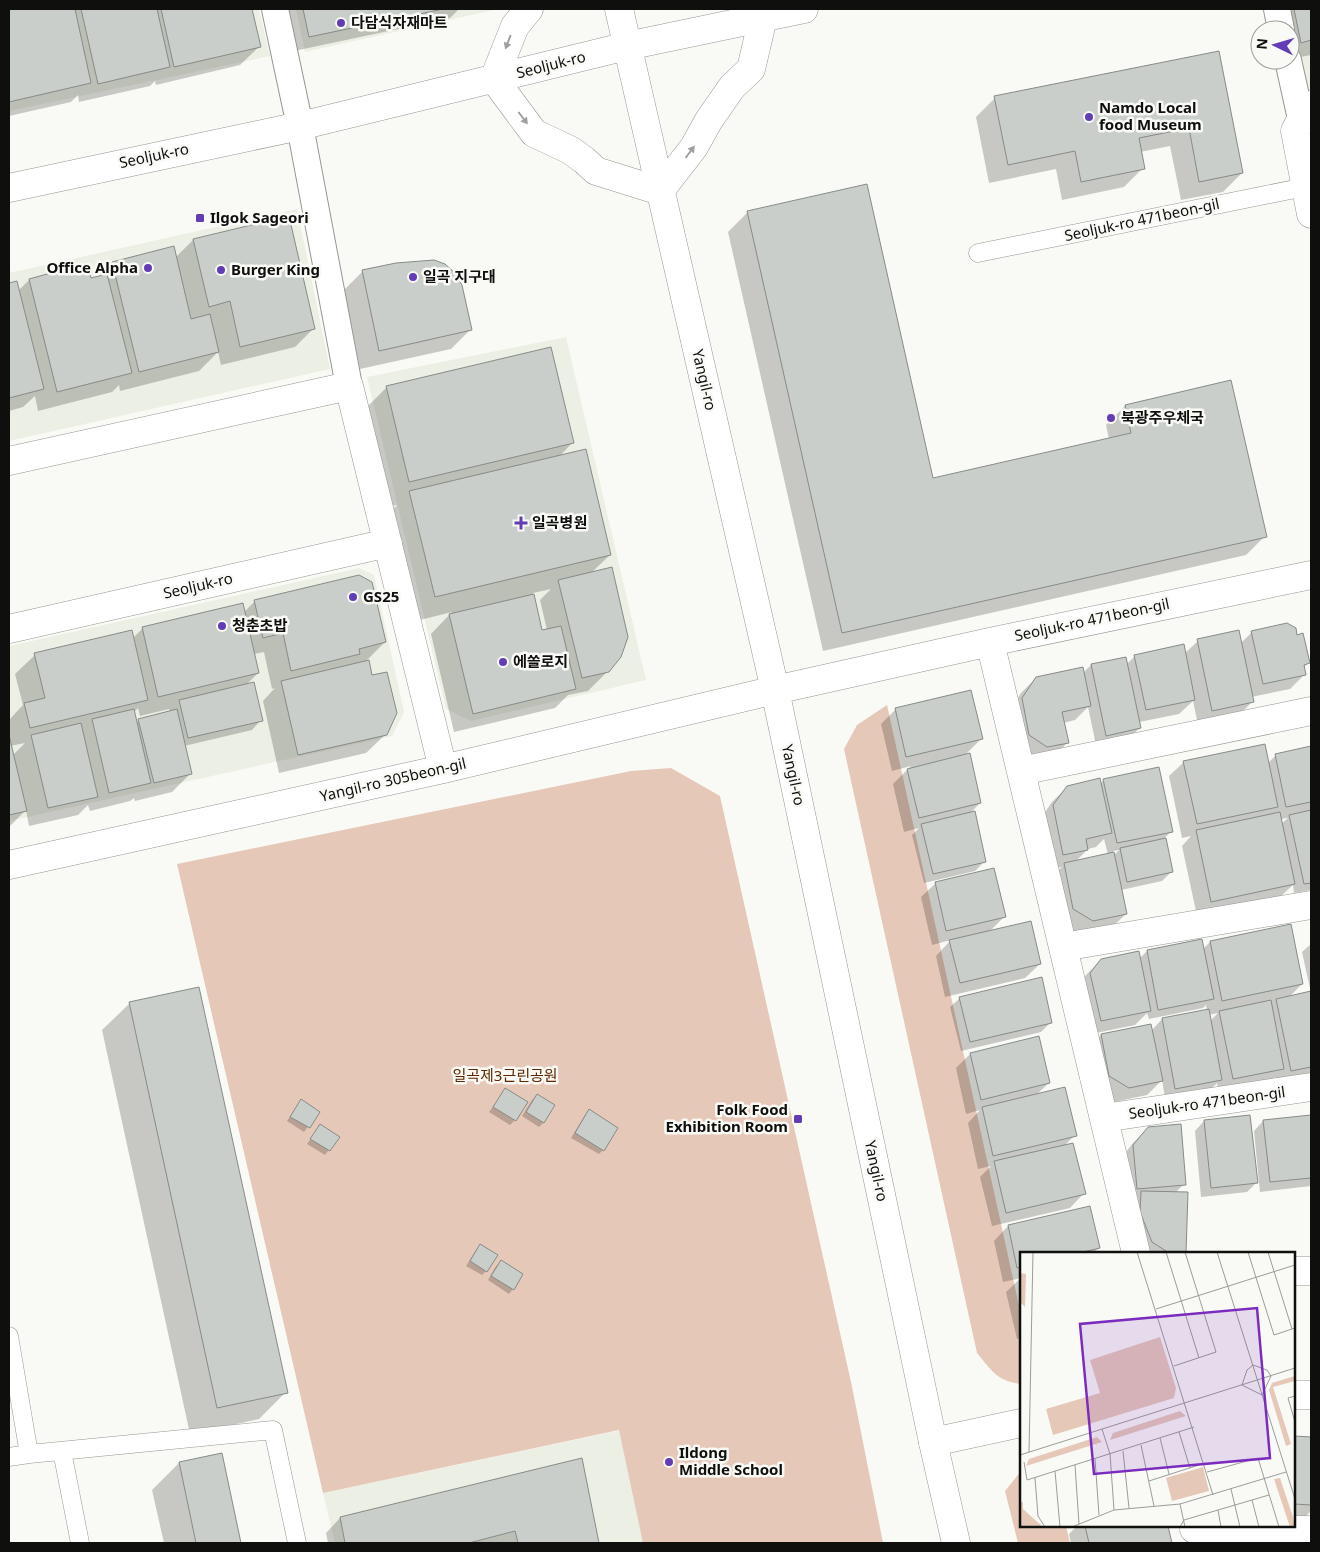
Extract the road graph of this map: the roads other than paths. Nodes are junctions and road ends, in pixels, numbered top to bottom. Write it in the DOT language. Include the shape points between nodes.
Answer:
graph roads {
  1 [pos="275,9"];
  2 [pos="529,9"];
  3 [pos="619,9"];
  4 [pos="804,9"];
  5 [pos="756,13"];
  6 [pos="627,46"];
  7 [pos="1291,70"];
  8 [pos="494,79"];
  9 [pos="1306,112"];
  10 [pos="300,126"];
  11 [pos="1305,186"];
  12 [pos="9,188"];
  13 [pos="660,191"];
  14 [pos="1311,214"];
  15 [pos="978,253"];
  16 [pos="349,386"];
  17 [pos="9,462"];
  18 [pos="388,543"];
  19 [pos="1311,575"];
  20 [pos="9,629"];
  21 [pos="990,642"];
  22 [pos="775,690"];
  23 [pos="1311,711"];
  24 [pos="443,769"];
  25 [pos="1021,771"];
  26 [pos="9,865"];
  27 [pos="1311,905"];
  28 [pos="1063,947"];
  29 [pos="1311,1087"];
  30 [pos="1104,1118"];
  31 [pos="1136,1252"];
  32 [pos="1295,1271"];
  33 [pos="1311,1271"];
  34 [pos="9,1336"];
  35 [pos="1295,1395"];
  36 [pos="1311,1395"];
  37 [pos="1020,1422"];
  38 [pos="933,1442"];
  39 [pos="62,1451"];
  40 [pos="29,1454"];
  41 [pos="9,1457"];
  42 [pos="1311,1530"];
  43 [pos="1195,1533"];
  44 [pos="80,1543"];
  45 [pos="297,1543"];
  46 [pos="956,1543"];
  1 -- 10 [label="street"];
  2 -- 8 [label="street, one-way" via="515,26"];
  3 -- 6 [label="street, Yangil-ro"];
  4 -- 5 [label="street, Seoljuk-ro"];
  5 -- 6 [label="street, Seoljuk-ro"];
  13 -- 5 [label="street, one-way" via="694,147 732,87 751,69"];
  6 -- 8 [label="street, Seoljuk-ro"];
  6 -- 13 [label="street, Yangil-ro"];
  7 -- 9 [label="street"];
  8 -- 10 [label="street, Seoljuk-ro"];
  8 -- 13 [label="street, one-way" via="534,133 570,150 596,171"];
  9 -- 11 [label="street" via="1294,131"];
  10 -- 12 [label="street, Seoljuk-ro"];
  10 -- 16 [label="street"];
  11 -- 14 [label="street"];
  11 -- 15 [label="lane, Seoljuk-ro 471beon-gil"];
  13 -- 22 [label="street, Yangil-ro"];
  16 -- 17 [label="street"];
  16 -- 18 [label="street"];
  18 -- 20 [label="street, Seoljuk-ro"];
  18 -- 24 [label="street"];
  19 -- 21 [label="street, Seoljuk-ro 471beon-gil"];
  21 -- 22 [label="street, Seoljuk-ro 471beon-gil"];
  21 -- 25 [label="street"];
  22 -- 24 [label="street, Yangil-ro 305beon-gil"];
  22 -- 38 [label="street, Yangil-ro"];
  23 -- 25 [label="street"];
  24 -- 26 [label="street, Yangil-ro 305beon-gil"];
  25 -- 28 [label="street"];
  27 -- 28 [label="street"];
  28 -- 30 [label="street"];
  29 -- 30 [label="street, Seoljuk-ro 471beon-gil"];
  30 -- 31 [label="street"];
  32 -- 33 [label="street"];
  34 -- 40 [label="lane"];
  35 -- 36 [label="street"];
  37 -- 38 [label="street"];
  38 -- 46 [label="street, Yangil-ro"];
  39 -- 40 [label="lane"];
  39 -- 44 [label="lane"];
  39 -- 45 [label="lane" via="273,1430"];
  40 -- 41 [label="lane"];
  42 -- 43 [label="street"];
}
